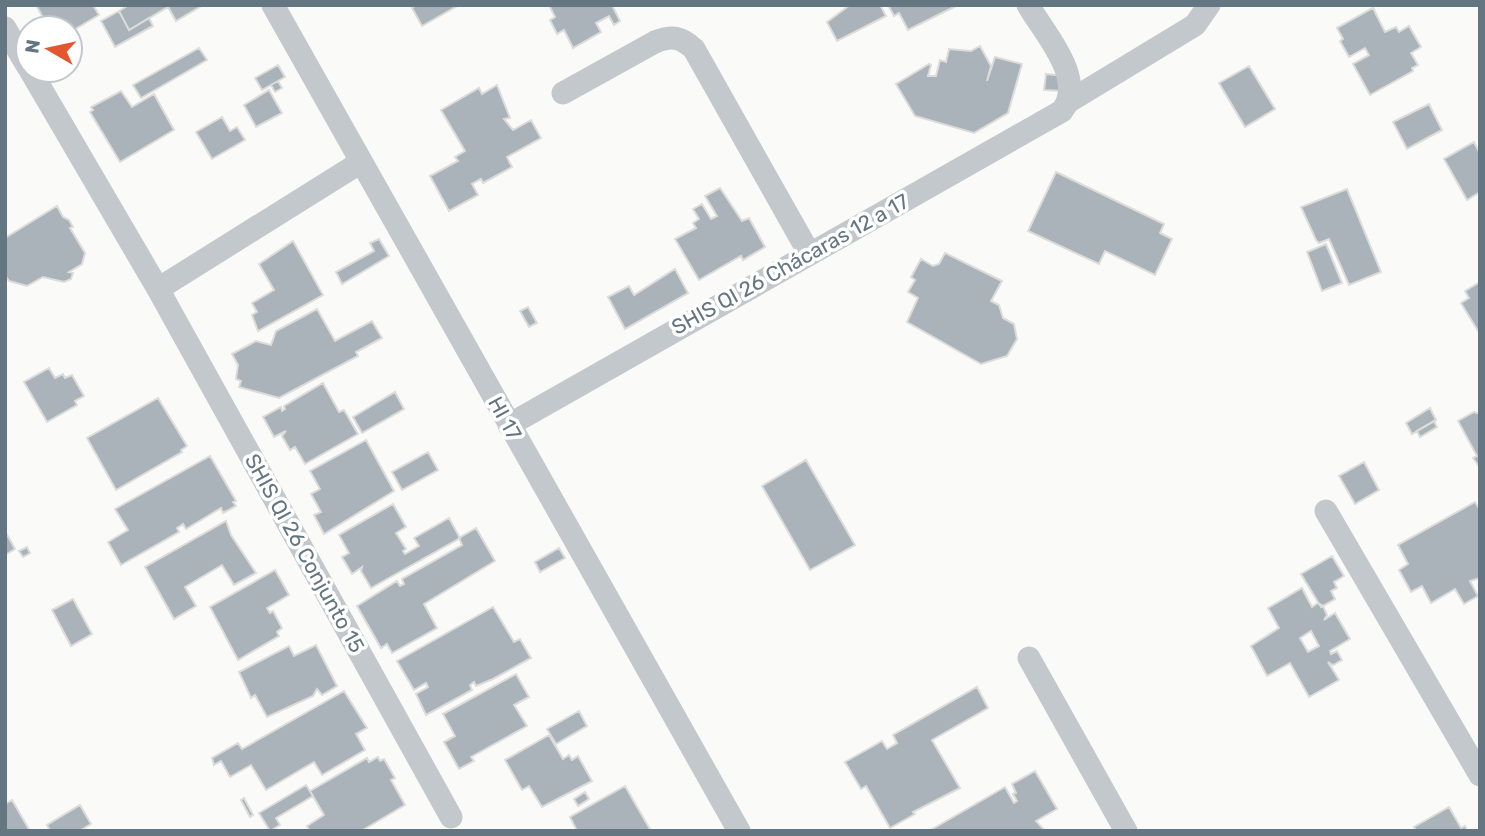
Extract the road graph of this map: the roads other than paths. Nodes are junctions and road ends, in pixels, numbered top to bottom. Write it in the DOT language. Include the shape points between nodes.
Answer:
graph roads {
  1 [pos="273,5"];
  2 [pos="1028,5"];
  3 [pos="1209,5"];
  4 [pos="5,28"];
  5 [pos="14,43"];
  6 [pos="38,84"];
  7 [pos="563,93"];
  8 [pos="1068,102"];
  9 [pos="361,162"];
  10 [pos="809,253"];
  11 [pos="158,289"];
  12 [pos="509,425"];
  13 [pos="1326,511"];
  14 [pos="1029,658"];
  15 [pos="1480,775"];
  16 [pos="452,817"];
  17 [pos="739,831"];
  18 [pos="1126,831"];
  1 -- 9 [label="street, HI 17"];
  2 -- 8 [label="street" via="1070,79"];
  3 -- 8 [label="street, SHIS QI 26 Chácaras 12 a 17" via="1195,25"];
  4 -- 5 [label="street, SHIS QI 26 Conjunto 15"];
  6 -- 11 [label="street, SHIS QI 26 Conjunto 15"];
  7 -- 10 [label="street" via="655,42 668,37 685,41 694,49"];
  8 -- 10 [label="street, SHIS QI 26 Chácaras 12 a 17" via="1062,111"];
  9 -- 11 [label="street"];
  9 -- 12 [label="street, HI 17"];
  10 -- 12 [label="street, SHIS QI 26 Chácaras 12 a 17"];
  11 -- 16 [label="street, SHIS QI 26 Conjunto 15"];
  12 -- 17 [label="street, HI 17"];
  13 -- 15 [label="street"];
  14 -- 18 [label="street"];
}
